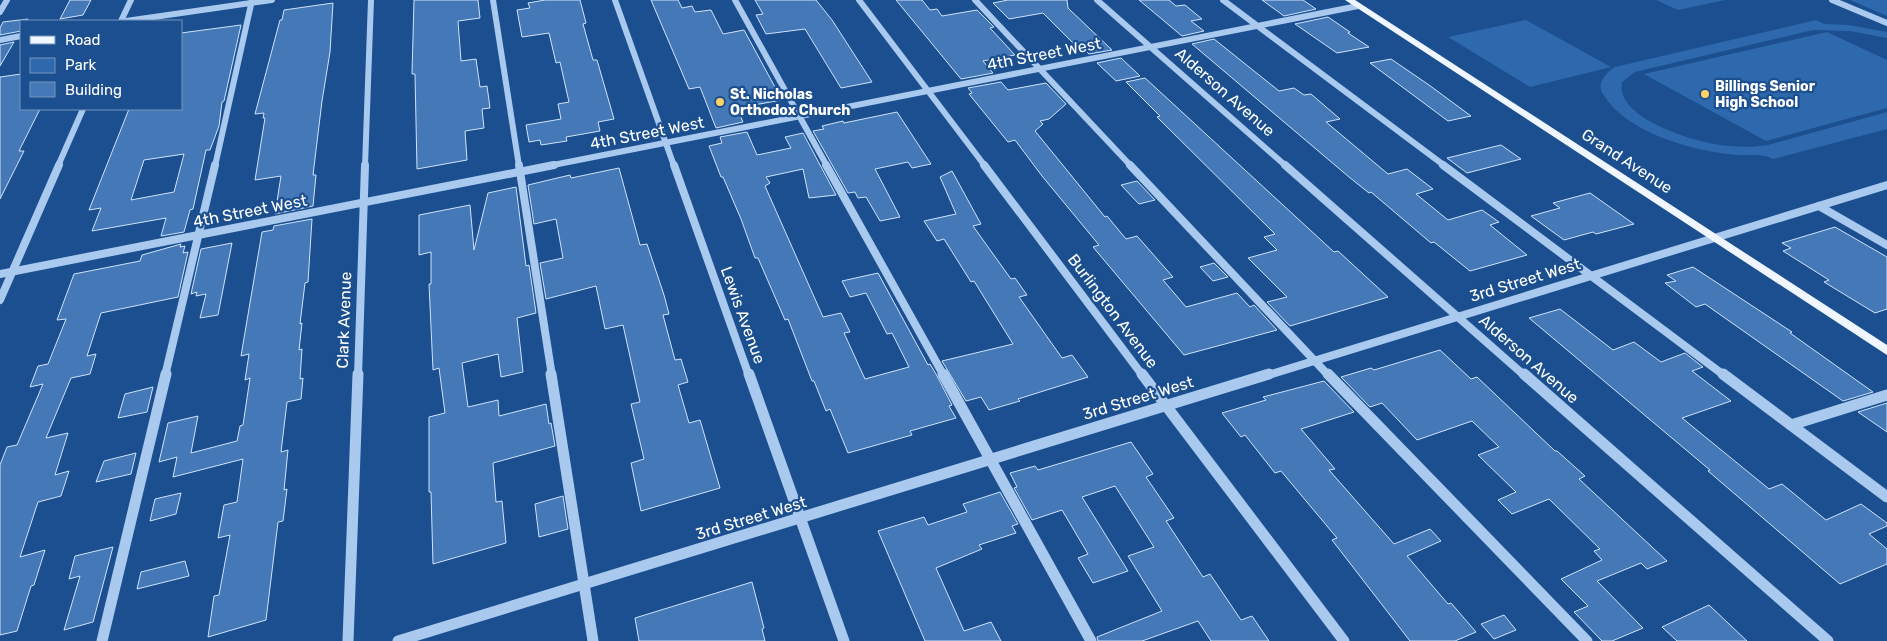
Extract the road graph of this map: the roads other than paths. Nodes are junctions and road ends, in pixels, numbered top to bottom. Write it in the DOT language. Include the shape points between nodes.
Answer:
graph roads {
  1 [pos="8,0"];
  2 [pos="130,0"];
  3 [pos="272,0"];
  4 [pos="371,0"];
  5 [pos="493,0"];
  6 [pos="615,0"];
  7 [pos="735,0"];
  8 [pos="859,0"];
  9 [pos="975,0"];
  10 [pos="1097,0"];
  11 [pos="1223,0"];
  12 [pos="1832,0"];
  13 [pos="251,2"];
  14 [pos="1354,3"];
  15 [pos="0,12"];
  16 [pos="121,20"];
  17 [pos="133,20"];
  18 [pos="1887,23"];
  19 [pos="1258,26"];
  20 [pos="20,36"];
  21 [pos="0,40"];
  22 [pos="1151,47"];
  23 [pos="1039,69"];
  24 [pos="927,91"];
  25 [pos="83,110"];
  26 [pos="800,116"];
  27 [pos="666,143"];
  28 [pos="520,172"];
  29 [pos="1887,185"];
  30 [pos="364,202"];
  31 [pos="1819,206"];
  32 [pos="199,235"];
  33 [pos="1715,238"];
  34 [pos="1887,245"];
  35 [pos="12,272"];
  36 [pos="0,274"];
  37 [pos="1592,276"];
  38 [pos="0,300"];
  39 [pos="1458,316"];
  40 [pos="1887,350"];
  41 [pos="1314,360"];
  42 [pos="1887,395"];
  43 [pos="1166,405"];
  44 [pos="1791,425"];
  45 [pos="990,459"];
  46 [pos="1887,497"];
  47 [pos="800,518"];
  48 [pos="584,584"];
  49 [pos="102,641"];
  50 [pos="348,641"];
  51 [pos="398,641"];
  52 [pos="594,641"];
  53 [pos="844,641"];
  54 [pos="1092,641"];
  55 [pos="1344,641"];
  56 [pos="1587,641"];
  57 [pos="1828,641"];
  1 -- 15 [label="street"];
  2 -- 16 [label="street"];
  3 -- 13 [label="street"];
  4 -- 30 [label="street, Clark Avenue"];
  5 -- 28 [label="street"];
  6 -- 27 [label="street, Lewis Avenue"];
  7 -- 26 [label="street"];
  8 -- 24 [label="street, Burlington Avenue"];
  9 -- 23 [label="street"];
  10 -- 22 [label="street, Alderson Avenue"];
  11 -- 19 [label="street"];
  12 -- 18 [label="street"];
  13 -- 17 [label="street"];
  13 -- 32 [label="street"];
  14 -- 19 [label="street, 4th Street West"];
  14 -- 33 [label="main road, Grand Avenue"];
  19 -- 22 [label="street, 4th Street West"];
  19 -- 37 [label="street"];
  20 -- 21 [label="street"];
  22 -- 23 [label="street, 4th Street West"];
  22 -- 39 [label="street, Alderson Avenue"];
  23 -- 24 [label="street, 4th Street West"];
  23 -- 41 [label="street"];
  24 -- 26 [label="street, 4th Street West"];
  24 -- 43 [label="street, Burlington Avenue"];
  25 -- 35 [label="street"];
  26 -- 27 [label="street, 4th Street West"];
  26 -- 45 [label="street"];
  27 -- 28 [label="street, 4th Street West"];
  27 -- 47 [label="street, Lewis Avenue"];
  28 -- 30 [label="street, 4th Street West"];
  28 -- 48 [label="street"];
  29 -- 31 [label="street, 3rd Street West"];
  30 -- 32 [label="street, 4th Street West"];
  30 -- 50 [label="street, Clark Avenue"];
  31 -- 33 [label="street, 3rd Street West"];
  31 -- 34 [label="street"];
  32 -- 35 [label="street, 4th Street West"];
  32 -- 49 [label="street"];
  33 -- 37 [label="street, 3rd Street West"];
  33 -- 40 [label="main road, Grand Avenue"];
  35 -- 36 [label="street, 4th Street West"];
  35 -- 38 [label="street"];
  37 -- 39 [label="street, 3rd Street West"];
  37 -- 44 [label="street"];
  39 -- 41 [label="street, 3rd Street West"];
  39 -- 57 [label="street, Alderson Avenue"];
  41 -- 43 [label="street, 3rd Street West"];
  41 -- 56 [label="street"];
  42 -- 44 [label="street"];
  43 -- 45 [label="street, 3rd Street West"];
  43 -- 55 [label="street, Burlington Avenue"];
  44 -- 46 [label="street"];
  45 -- 47 [label="street, 3rd Street West"];
  45 -- 54 [label="street"];
  47 -- 48 [label="street, 3rd Street West"];
  47 -- 53 [label="street, Lewis Avenue"];
  48 -- 51 [label="street, 3rd Street West"];
  48 -- 52 [label="street"];
}
